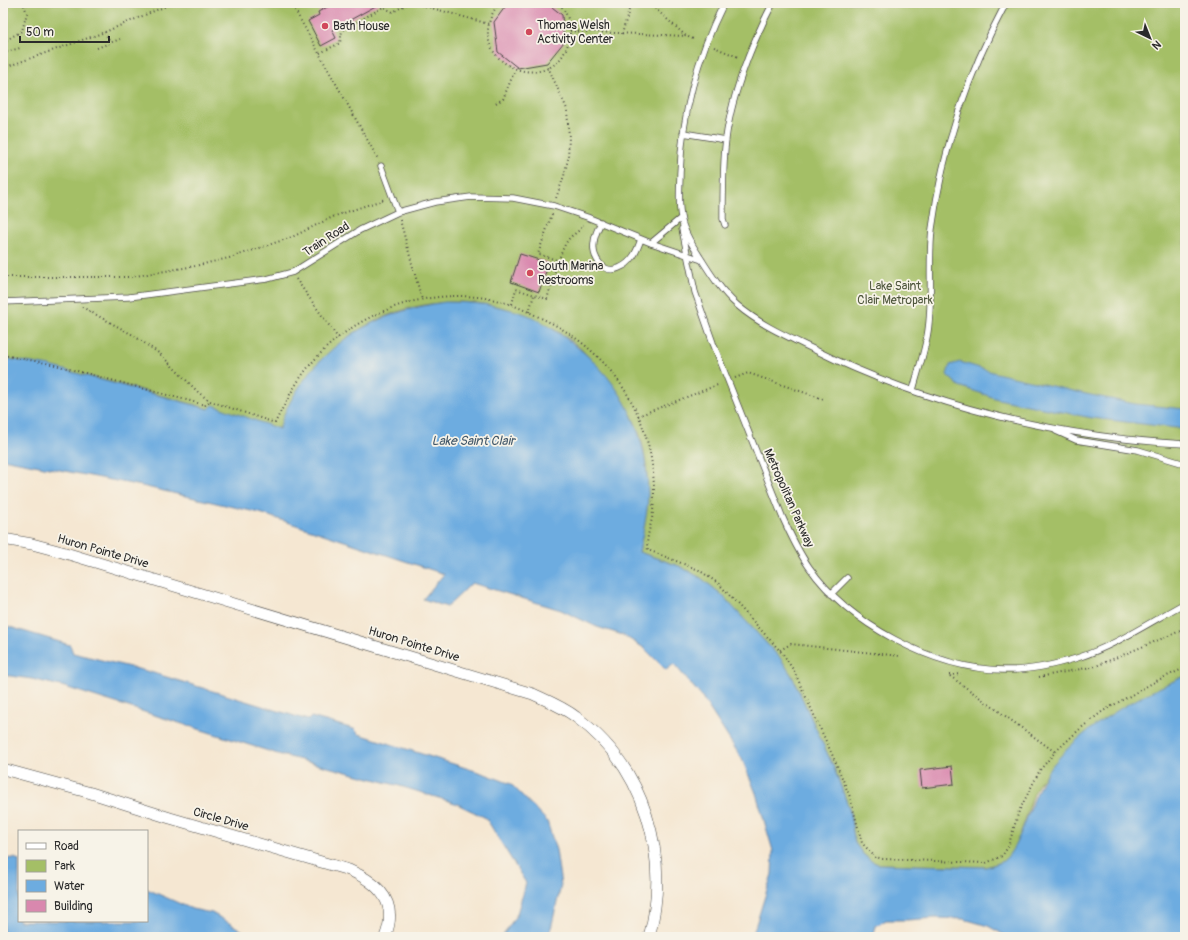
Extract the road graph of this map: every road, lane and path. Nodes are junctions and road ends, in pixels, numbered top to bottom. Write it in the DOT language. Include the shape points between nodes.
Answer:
graph roads {
  1 [pos="24,3"];
  2 [pos="173,3"];
  3 [pos="291,3"];
  4 [pos="409,3"];
  5 [pos="414,3"];
  6 [pos="499,3"];
  7 [pos="559,3"];
  8 [pos="631,3"];
  9 [pos="649,3"];
  10 [pos="724,3"];
  11 [pos="773,3"];
  12 [pos="1006,3"];
  13 [pos="489,24"];
  14 [pos="570,31"];
  15 [pos="105,32"];
  16 [pos="622,34"];
  17 [pos="686,36"];
  18 [pos="120,39"];
  19 [pos="693,39"];
  20 [pos="3,42"];
  21 [pos="110,43"];
  22 [pos="713,47"];
  23 [pos="20,48"];
  24 [pos="97,48"];
  25 [pos="3,53"];
  26 [pos="320,53"];
  27 [pos="738,57"];
  28 [pos="548,67"];
  29 [pos="3,68"];
  30 [pos="515,70"];
  31 [pos="496,103"];
  32 [pos="683,133"];
  33 [pos="726,140"];
  34 [pos="381,166"];
  35 [pos="390,199"];
  36 [pos="556,200"];
  37 [pos="398,212"];
  38 [pos="552,213"];
  39 [pos="587,216"];
  40 [pos="681,218"];
  41 [pos="400,220"];
  42 [pos="601,222"];
  43 [pos="725,225"];
  44 [pos="641,239"];
  45 [pos="651,243"];
  46 [pos="687,254"];
  47 [pos="702,260"];
  48 [pos="560,261"];
  49 [pos="293,272"];
  50 [pos="3,277"];
  51 [pos="534,295"];
  52 [pos="79,299"];
  53 [pos="422,300"];
  54 [pos="3,302"];
  55 [pos="512,304"];
  56 [pos="529,312"];
  57 [pos="338,338"];
  58 [pos="3,355"];
  59 [pos="913,390"];
  60 [pos="210,400"];
  61 [pos="1051,428"];
  62 [pos="1185,444"];
  63 [pos="1185,464"];
  64 [pos="3,539"];
  65 [pos="848,578"];
  66 [pos="831,594"];
  67 [pos="1185,603"];
  68 [pos="779,650"];
  69 [pos="900,656"];
  70 [pos="1185,668"];
  71 [pos="949,675"];
  72 [pos="1055,752"];
  73 [pos="3,769"];
  74 [pos="385,937"];
  75 [pos="649,937"];
  1 -- 20 [label="path" via="27,13 22,31"];
  2 -- 15 [label="path"];
  3 -- 26 [label="path"];
  4 -- 26 [label="path" via="393,12 383,7 342,31 340,43"];
  5 -- 13 [label="path"];
  6 -- 13 [label="path"];
  7 -- 14 [label="path" via="569,22"];
  8 -- 16 [label="path"];
  9 -- 17 [label="path"];
  10 -- 32 [label="lane" via="710,29 693,81"];
  11 -- 33 [label="lane" via="745,64"];
  12 -- 59 [label="lane" via="970,76 949,142 932,230 928,332"];
  13 -- 30 [label="path" via="490,44 496,55 504,64"];
  14 -- 16 [label="path"];
  14 -- 28 [label="path" via="568,45 563,54"];
  15 -- 21 [label="path"];
  15 -- 29 [label="path"];
  16 -- 17 [label="path"];
  17 -- 19 [label="path"];
  18 -- 21 [label="path"];
  21 -- 24 [label="path"];
  22 -- 27 [label="path"];
  23 -- 25 [label="path"];
  26 -- 34 [label="path"];
  28 -- 30 [label="path" via="526,72"];
  28 -- 36 [label="path" via="567,109 569,137 568,159"];
  30 -- 31 [label="path" via="502,99"];
  32 -- 33 [label="lane"];
  32 -- 40 [label="lane"];
  33 -- 43 [label="lane" via="723,219"];
  34 -- 37 [label="lane"];
  35 -- 50 [label="path" via="360,206 292,237 195,266 130,277"];
  37 -- 39 [label="lane, Train Road" via="435,202 471,197 513,198"];
  37 -- 49 [label="lane, Train Road" via="360,230"];
  38 -- 48 [label="path" via="538,254"];
  39 -- 42 [label="lane, Train Road"];
  39 -- 48 [label="path" via="582,229 568,239"];
  40 -- 45 [label="lane"];
  40 -- 46 [label="lane, Metropolitan Parkway"];
  40 -- 47 [label="lane"];
  41 -- 53 [label="path"];
  42 -- 44 [label="lane, Train Road"];
  42 -- 44 [label="lane" via="595,237 594,250 597,261 608,269 619,269 628,262 636,253"];
  44 -- 45 [label="lane, Train Road"];
  45 -- 46 [label="lane, Train Road"];
  46 -- 47 [label="lane, Train Road"];
  46 -- 66 [label="lane, Metropolitan Parkway" via="695,292 713,343 782,516 794,543"];
  47 -- 59 [label="lane" via="736,304 764,324 825,356"];
  48 -- 51 [label="path" via="547,299"];
  49 -- 52 [label="lane, Train Road" via="267,279 202,288 129,297"];
  49 -- 57 [label="path" via="297,282"];
  51 -- 55 [label="path" via="516,289"];
  51 -- 56 [label="path"];
  52 -- 54 [label="lane, Train Road"];
  52 -- 60 [label="path" via="85,310 133,335 160,354 199,393"];
  53 -- 55 [label="path" via="456,296 485,298"];
  53 -- 57 [label="path" via="389,309 360,322"];
  55 -- 56 [label="path"];
  56 -- 68 [label="path" via="583,342 617,380 642,422 652,458 654,477 653,514 647,542 648,550 699,570 719,584"];
  57 -- 60 [label="path" via="319,355 300,379 275,423"];
  58 -- 60 [label="path" via="51,364 205,405"];
  59 -- 61 [label="lane" via="998,417"];
  61 -- 62 [label="lane" via="1147,442"];
  61 -- 63 [label="lane" via="1076,440 1138,450"];
  64 -- 75 [label="street, Huron Pointe Drive" via="62,552 279,616 533,694 556,704 594,732 608,748 625,771 642,803 655,848 657,869 656,895"];
  65 -- 66 [label="lane"];
  66 -- 67 [label="lane, Metropolitan Parkway" via="884,634 919,652 953,663 1003,670 1053,664 1078,657 1107,645"];
  68 -- 69 [label="path" via="791,644"];
  68 -- 72 [label="path" via="794,671 836,763 850,797 862,843 874,857 986,863 1002,856 1008,847 1019,811 1040,770"];
  70 -- 72 [label="path" via="1103,711"];
  71 -- 72 [label="path"];
  73 -- 74 [label="street, Circle Drive" via="91,793 349,870 365,877 376,886 389,909 389,926"];
}
